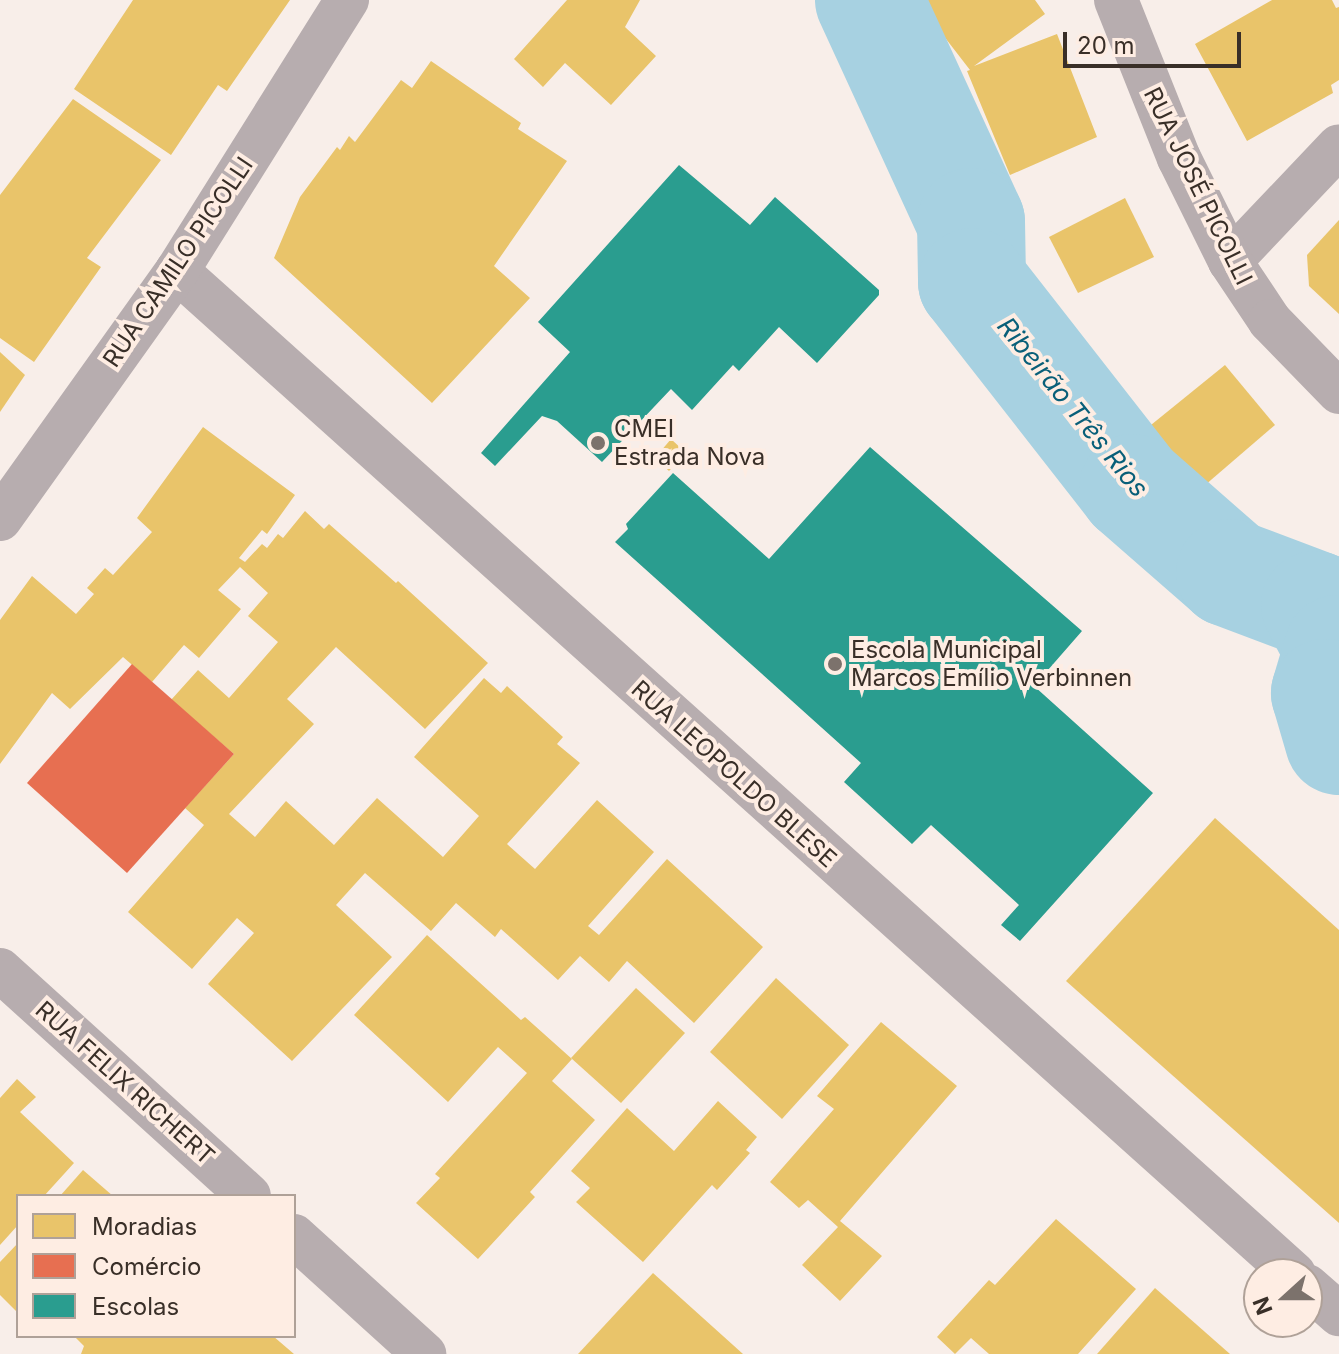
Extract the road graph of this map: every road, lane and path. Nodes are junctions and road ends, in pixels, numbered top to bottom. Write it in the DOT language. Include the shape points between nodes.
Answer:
graph roads {
  1 [pos="347,0"];
  2 [pos="1116,0"];
  3 [pos="1339,146"];
  4 [pos="1230,261"];
  5 [pos="177,271"];
  6 [pos="1339,392"];
  7 [pos="0,519"];
  8 [pos="0,970"];
  9 [pos="247,1194"];
  10 [pos="296,1238"];
  11 [pos="1276,1258"];
  12 [pos="1323,1300"];
  13 [pos="1339,1314"];
  14 [pos="424,1354"];
  1 -- 5 [label="street, RUA CAMILO PICOLLI"];
  2 -- 4 [label="street, RUA JOSÉ PICOLLI" via="1179,158"];
  3 -- 4 [label="street"];
  4 -- 6 [label="street, RUA JOSÉ PICOLLI" via="1270,321"];
  5 -- 7 [label="street, RUA CAMILO PICOLLI"];
  5 -- 11 [label="street, RUA LEOPOLDO BLESE"];
  8 -- 9 [label="street, RUA FELIX RICHERT"];
  10 -- 14 [label="street"];
  12 -- 13 [label="street"];
}
